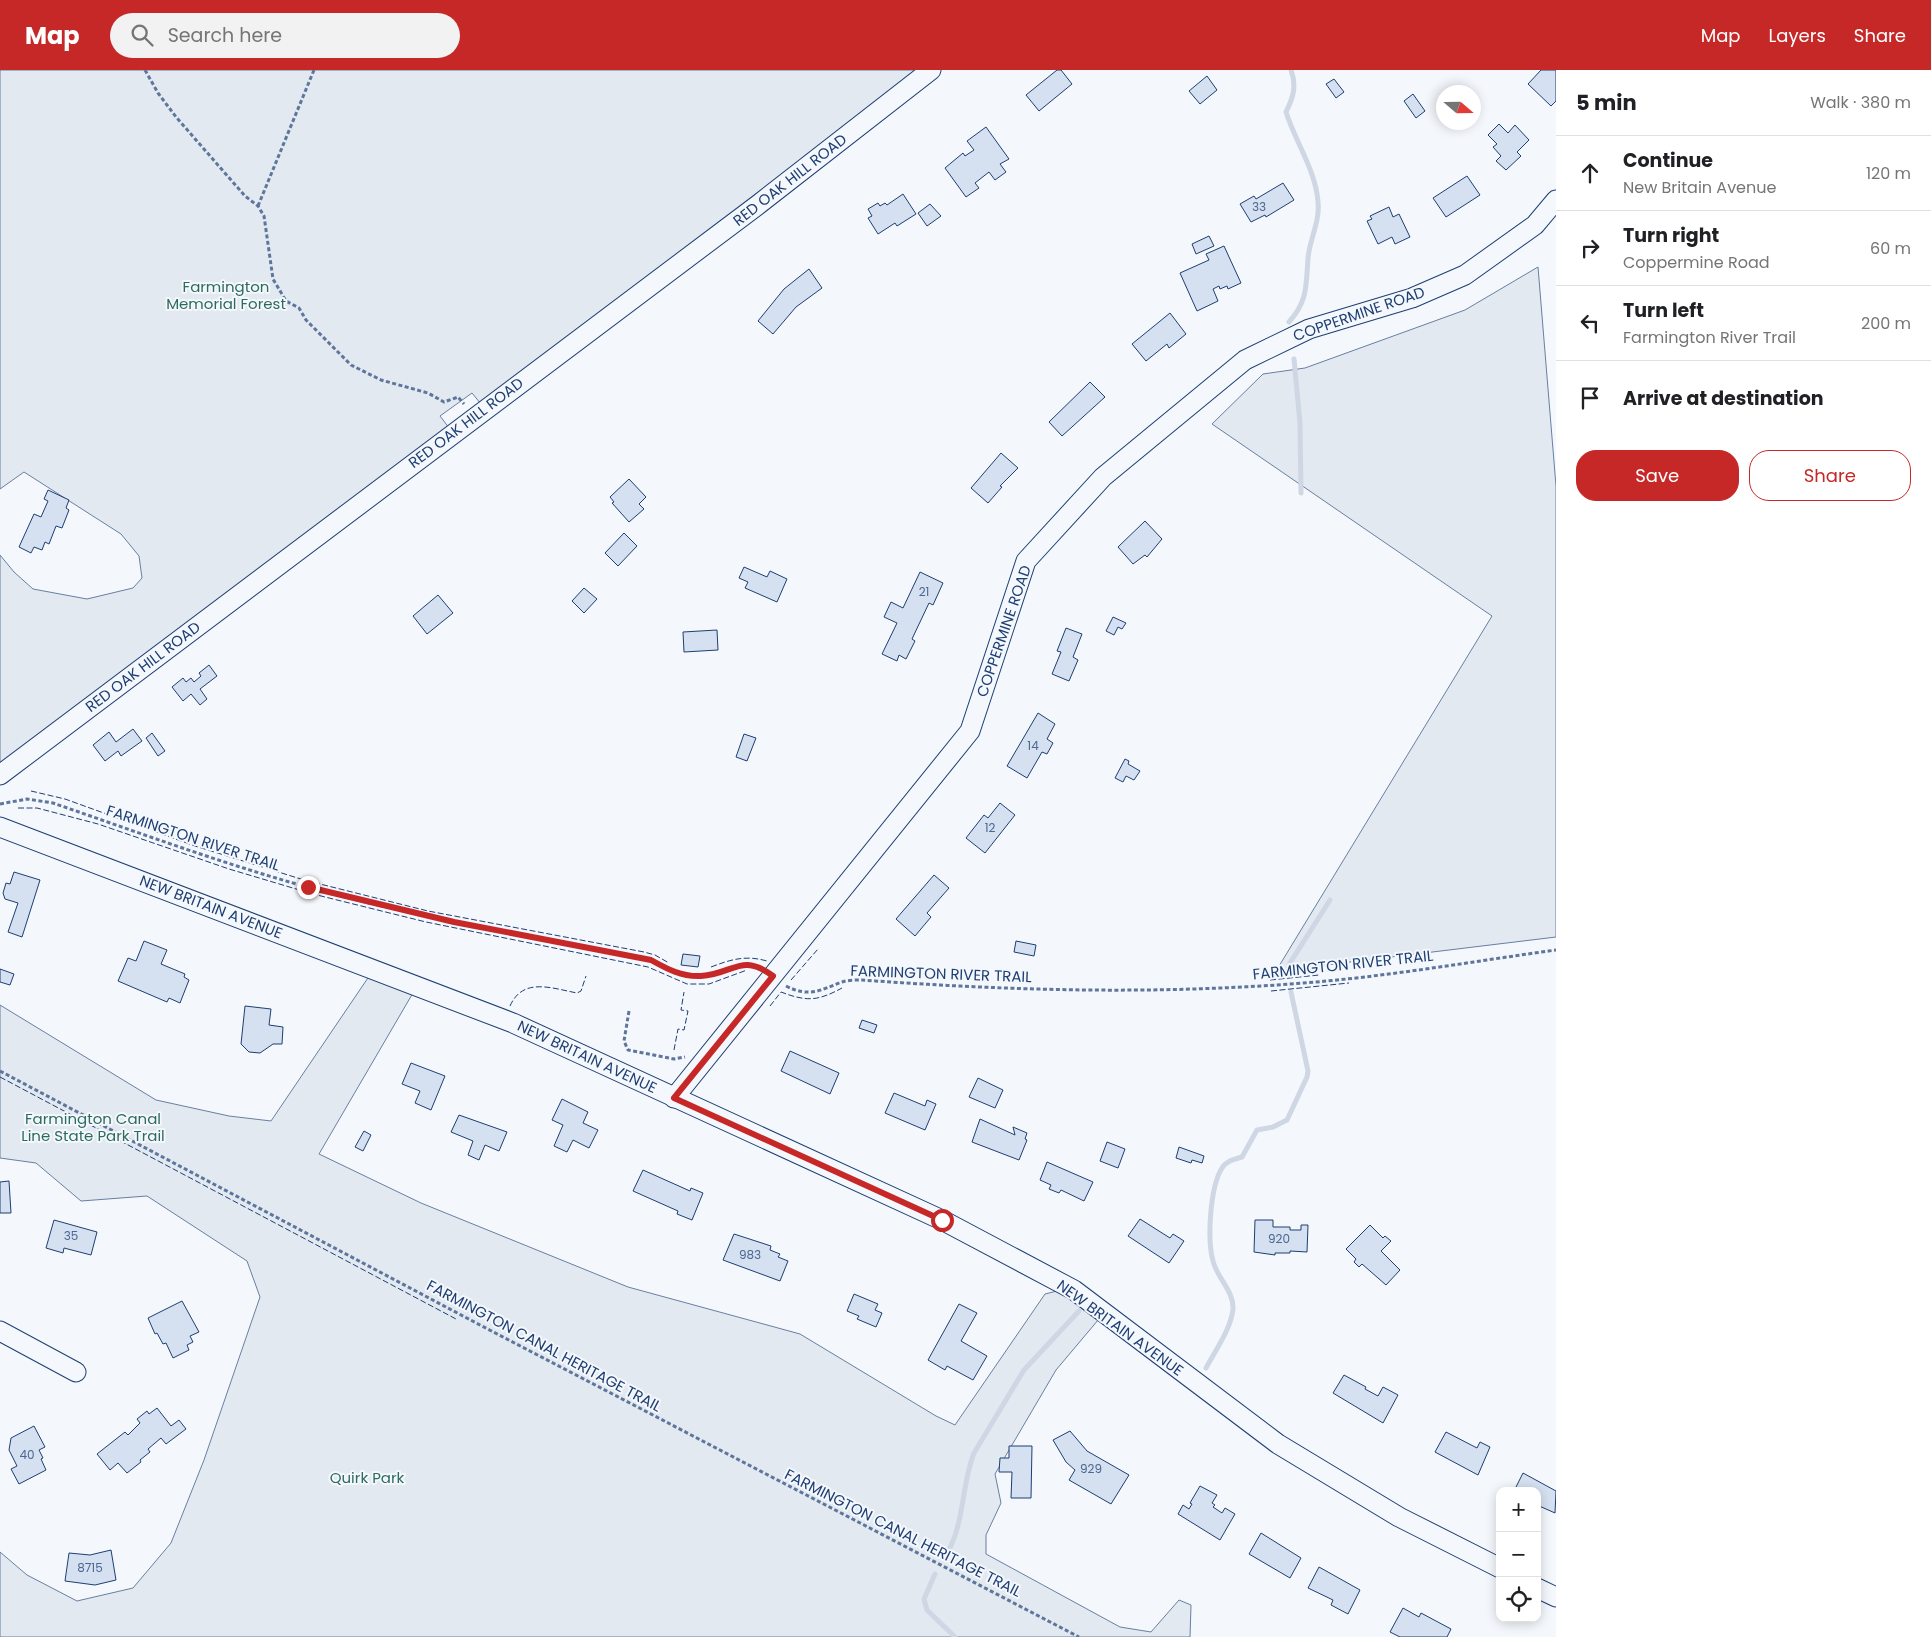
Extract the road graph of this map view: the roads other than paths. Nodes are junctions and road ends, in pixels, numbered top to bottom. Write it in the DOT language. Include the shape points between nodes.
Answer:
graph roads {
  1 [pos="931,70"];
  2 [pos="1556,200"];
  3 [pos="0,775"];
  4 [pos="0,827"];
  5 [pos="674,1098"];
  6 [pos="0,1331"];
  7 [pos="76,1372"];
  8 [pos="1496,1566"];
  9 [pos="1541,1590"];
  10 [pos="1556,1597"];
  1 -- 3 [label="street, RED OAK HILL ROAD" via="759,204"];
  2 -- 5 [label="street, COPPERMINE ROAD" via="1535,225 1466,275 1412,298 1309,328 1245,360 1103,477 1026,561 970,731 767,972"];
  4 -- 5 [label="street, NEW BRITAIN AVENUE" via="513,1023"];
  5 -- 8 [label="street, NEW BRITAIN AVENUE" via="942,1220 1074,1290 1278,1444 1400,1517"];
  6 -- 7 [label="street"];
  9 -- 10 [label="street"];
}
